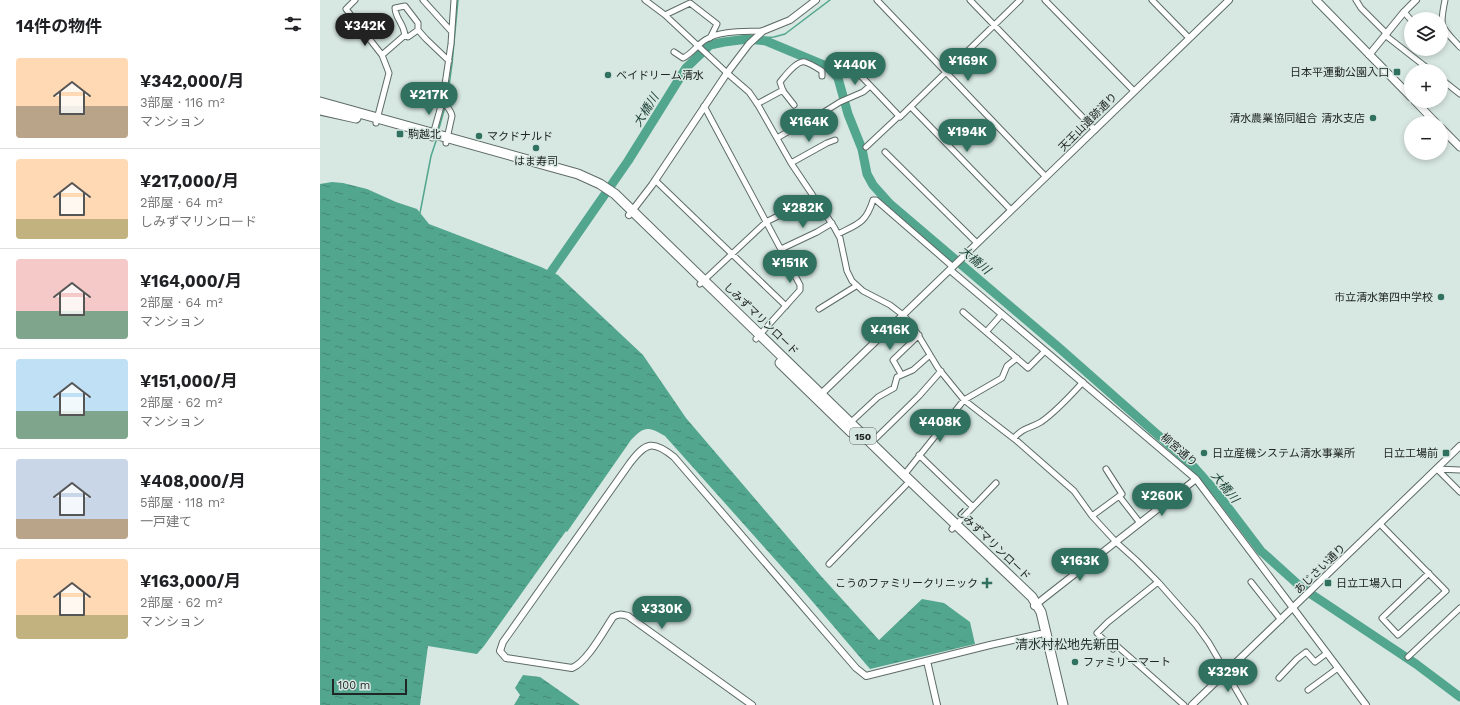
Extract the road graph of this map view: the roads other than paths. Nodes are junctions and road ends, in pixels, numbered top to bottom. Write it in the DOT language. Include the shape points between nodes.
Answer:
graph roads {
  1 [pos="355,0"];
  2 [pos="423,0"];
  3 [pos="448,0"];
  4 [pos="645,0"];
  5 [pos="816,0"];
  6 [pos="877,0"];
  7 [pos="970,0"];
  8 [pos="1020,0"];
  9 [pos="1045,0"];
  10 [pos="1152,0"];
  11 [pos="1316,0"];
  12 [pos="1356,0"];
  13 [pos="1416,0"];
  14 [pos="1444,0"];
  15 [pos="1225,1"];
  16 [pos="453,2"];
  17 [pos="1404,12"];
  18 [pos="1442,12"];
  19 [pos="665,16"];
  20 [pos="995,25"];
  21 [pos="418,30"];
  22 [pos="451,32"];
  23 [pos="761,33"];
  24 [pos="1386,34"];
  25 [pos="1448,34"];
  26 [pos="405,35"];
  27 [pos="710,38"];
  28 [pos="1189,38"];
  29 [pos="699,46"];
  30 [pos="1460,47"];
  31 [pos="674,52"];
  32 [pos="1369,54"];
  33 [pos="382,55"];
  34 [pos="449,61"];
  35 [pos="1422,64"];
  36 [pos="947,72"];
  37 [pos="727,73"];
  38 [pos="822,76"];
  39 [pos="862,77"];
  40 [pos="1448,85"];
  41 [pos="870,86"];
  42 [pos="783,90"];
  43 [pos="1404,90"];
  44 [pos="1134,91"];
  45 [pos="1460,94"];
  46 [pos="443,100"];
  47 [pos="320,102"];
  48 [pos="757,104"];
  49 [pos="794,105"];
  50 [pos="704,106"];
  51 [pos="911,107"];
  52 [pos="1421,108"];
  53 [pos="320,110"];
  54 [pos="899,116"];
  55 [pos="1429,116"];
  56 [pos="377,121"];
  57 [pos="1095,130"];
  58 [pos="1448,135"];
  59 [pos="439,138"];
  60 [pos="776,138"];
  61 [pos="835,140"];
  62 [pos="866,147"];
  63 [pos="1460,147"];
  64 [pos="885,152"];
  65 [pos="791,162"];
  66 [pos="1046,177"];
  67 [pos="655,180"];
  68 [pos="814,198"];
  69 [pos="1011,210"];
  70 [pos="631,213"];
  71 [pos="766,222"];
  72 [pos="832,223"];
  73 [pos="838,234"];
  74 [pos="977,243"];
  75 [pos="781,249"];
  76 [pos="731,254"];
  77 [pos="952,268"];
  78 [pos="702,282"];
  79 [pos="856,286"];
  80 [pos="786,306"];
  81 [pos="819,309"];
  82 [pos="963,312"];
  83 [pos="1002,314"];
  84 [pos="903,315"];
  85 [pos="986,332"];
  86 [pos="919,335"];
  87 [pos="758,337"];
  88 [pos="1045,351"];
  89 [pos="930,355"];
  90 [pos="1017,358"];
  91 [pos="941,371"];
  92 [pos="901,374"];
  93 [pos="1083,382"];
  94 [pos="818,397"];
  95 [pos="964,400"];
  96 [pos="850,423"];
  97 [pos="1014,438"];
  98 [pos="871,443"];
  99 [pos="1460,446"];
  100 [pos="919,455"];
  101 [pos="1106,469"];
  102 [pos="1437,469"];
  103 [pos="1460,469"];
  104 [pos="904,475"];
  105 [pos="1196,479"];
  106 [pos="996,483"];
  107 [pos="906,485"];
  108 [pos="1460,492"];
  109 [pos="1119,496"];
  110 [pos="973,507"];
  111 [pos="1092,516"];
  112 [pos="1140,523"];
  113 [pos="1380,524"];
  114 [pos="954,527"];
  115 [pos="1116,542"];
  116 [pos="829,564"];
  117 [pos="1429,573"];
  118 [pos="1158,582"];
  119 [pos="1252,582"];
  120 [pos="1035,605"];
  121 [pos="1293,608"];
  122 [pos="1460,608"];
  123 [pos="1280,620"];
  124 [pos="1040,634"];
  125 [pos="1327,653"];
  126 [pos="1408,657"];
  127 [pos="927,661"];
  128 [pos="1338,668"];
  129 [pos="1226,672"];
  130 [pos="1279,678"];
  131 [pos="1308,690"];
  132 [pos="752,705"];
  133 [pos="937,705"];
  134 [pos="1057,705"];
  135 [pos="1063,705"];
  136 [pos="1184,705"];
  137 [pos="1192,705"];
  138 [pos="1245,705"];
  139 [pos="1366,705"];
  1 -- 33 [label="street" via="346,9"];
  2 -- 22 [label="street"];
  3 -- 16 [label="street"];
  4 -- 19 [label="street"];
  5 -- 23 [label="street" via="790,20"];
  6 -- 36 [label="street"];
  7 -- 20 [label="street"];
  8 -- 20 [label="street"];
  9 -- 44 [label="street"];
  10 -- 28 [label="street"];
  11 -- 32 [label="main road"];
  12 -- 24 [label="street"];
  13 -- 17 [label="street"];
  14 -- 18 [label="street"];
  15 -- 28 [label="street, 天王山遺跡通り"];
  16 -- 22 [label="street"];
  17 -- 24 [label="street"];
  19 -- 27 [label="street" via="690,3 717,24"];
  19 -- 29 [label="street"];
  20 -- 36 [label="street"];
  20 -- 57 [label="street"];
  21 -- 26 [label="street" via="408,37"];
  21 -- 26 [label="street" via="418,23 404,6 395,8 395,15 404,26"];
  21 -- 34 [label="street"];
  22 -- 34 [label="street"];
  23 -- 27 [label="street" via="724,34"];
  23 -- 37 [label="street"];
  24 -- 32 [label="street"];
  24 -- 35 [label="street"];
  25 -- 30 [label="street"];
  26 -- 33 [label="street"];
  27 -- 29 [label="street"];
  28 -- 44 [label="street, 天王山遺跡通り"];
  29 -- 31 [label="street" via="684,58"];
  29 -- 37 [label="street"];
  32 -- 43 [label="main road"];
  33 -- 56 [label="street" via="389,73"];
  34 -- 46 [label="street"];
  36 -- 51 [label="street"];
  36 -- 66 [label="street"];
  37 -- 48 [label="street" via="749,92"];
  37 -- 50 [label="street"];
  38 -- 42 [label="street" via="822,71 801,62 780,82"];
  39 -- 41 [label="street"];
  40 -- 45 [label="street"];
  41 -- 54 [label="street"];
  41 -- 60 [label="street" via="824,112 814,123 796,127"];
  42 -- 48 [label="street"];
  42 -- 49 [label="street"];
  44 -- 57 [label="street, 天王山遺跡通り"];
  46 -- 59 [label="street"];
  46 -- 59 [label="street" via="452,116"];
  47 -- 56 [label="highway, しみずマリンロード / 150"];
  48 -- 60 [label="street"];
  50 -- 67 [label="street"];
  50 -- 71 [label="street"];
  51 -- 54 [label="street"];
  51 -- 69 [label="street"];
  52 -- 55 [label="main road"];
  53 -- 56 [label="highway, しみずマリンロード / 150"];
  54 -- 62 [label="street"];
  56 -- 59 [label="highway, しみずマリンロード / 150"];
  57 -- 66 [label="street, 天王山遺跡通り"];
  58 -- 63 [label="main road"];
  59 -- 70 [label="highway, しみずマリンロード / 150" via="576,178 599,187"];
  60 -- 65 [label="street"];
  61 -- 65 [label="street"];
  64 -- 74 [label="street"];
  65 -- 68 [label="street"];
  66 -- 69 [label="street, 天王山遺跡通り"];
  67 -- 70 [label="street"];
  67 -- 76 [label="street"];
  68 -- 71 [label="street"];
  68 -- 72 [label="street"];
  69 -- 74 [label="street, 天王山遺跡通り"];
  70 -- 78 [label="highway, しみずマリンロード / 150"];
  71 -- 75 [label="street"];
  71 -- 76 [label="street"];
  72 -- 73 [label="street"];
  72 -- 75 [label="street"];
  73 -- 77 [label="street" via="865,218 873,200 876,200"];
  73 -- 79 [label="street" via="847,271"];
  74 -- 77 [label="street, 天王山遺跡通り"];
  75 -- 80 [label="street" via="800,285 800,290"];
  76 -- 78 [label="street"];
  76 -- 80 [label="street"];
  77 -- 83 [label="street, 柳宮通り"];
  77 -- 84 [label="street"];
  78 -- 87 [label="highway, しみずマリンロード / 150"];
  79 -- 81 [label="street"];
  79 -- 84 [label="street"];
  80 -- 87 [label="street"];
  82 -- 85 [label="street"];
  83 -- 85 [label="street"];
  83 -- 88 [label="street, 柳宮通り"];
  84 -- 86 [label="street"];
  84 -- 94 [label="street"];
  85 -- 90 [label="street"];
  86 -- 89 [label="street"];
  86 -- 92 [label="street" via="893,360"];
  87 -- 94 [label="highway, しみずマリンロード / 150"];
  88 -- 90 [label="street" via="1028,368"];
  88 -- 93 [label="street, 柳宮通り"];
  89 -- 91 [label="street"];
  89 -- 92 [label="street" via="913,370"];
  90 -- 95 [label="street" via="1007,366 1002,378"];
  91 -- 95 [label="street"];
  91 -- 98 [label="street"];
  92 -- 96 [label="street" via="897,377 894,388 878,397"];
  93 -- 97 [label="street" via="1060,406"];
  93 -- 105 [label="street, 柳宮通り"];
  94 -- 96 [label="highway, しみずマリンロード / 150"];
  94 -- 107 [label="highway, しみずマリンロード / 150"];
  95 -- 97 [label="street"];
  95 -- 100 [label="street"];
  96 -- 98 [label="highway, しみずマリンロード / 150"];
  97 -- 111 [label="street" via="1074,491"];
  98 -- 104 [label="highway, しみずマリンロード / 150"];
  99 -- 102 [label="street, あじさい通り"];
  100 -- 104 [label="street"];
  100 -- 110 [label="street"];
  101 -- 109 [label="street" via="1122,494"];
  102 -- 103 [label="street"];
  102 -- 108 [label="street"];
  102 -- 113 [label="street, あじさい通り"];
  104 -- 114 [label="highway, しみずマリンロード / 150"];
  105 -- 112 [label="street"];
  105 -- 121 [label="street, 柳宮通り"];
  106 -- 110 [label="street"];
  107 -- 114 [label="highway, しみずマリンロード / 150"];
  107 -- 116 [label="street"];
  109 -- 111 [label="street"];
  109 -- 112 [label="street"];
  110 -- 114 [label="street"];
  111 -- 115 [label="street"];
  112 -- 115 [label="street"];
  113 -- 117 [label="street"];
  113 -- 121 [label="street, あじさい通り"];
  114 -- 120 [label="highway, しみずマリンロード / 150"];
  115 -- 118 [label="street"];
  115 -- 120 [label="street"];
  117 -- 117 [label="street" via="1446,591 1398,635 1382,618"];
  118 -- 129 [label="street" via="1196,625"];
  118 -- 136 [label="street" via="1097,633 1113,648 1116,645"];
  119 -- 123 [label="street"];
  120 -- 124 [label="highway"];
  120 -- 135 [label="highway, しみずマリンロード / 150" via="1041,612"];
  121 -- 123 [label="street, あじさい通り"];
  121 -- 125 [label="street, 柳宮通り"];
  122 -- 126 [label="street"];
  123 -- 129 [label="street, あじさい通り"];
  124 -- 127 [label="street"];
  124 -- 134 [label="highway"];
  125 -- 128 [label="street, 柳宮通り"];
  125 -- 130 [label="street" via="1315,662 1306,652"];
  127 -- 132 [label="street" via="866,676 861,673 674,457 663,448 654,445 641,449 503,642 500,651 506,658 572,668 584,659 613,617 622,614"];
  127 -- 133 [label="street"];
  128 -- 131 [label="street"];
  128 -- 139 [label="street, 柳宮通り"];
  129 -- 137 [label="street, あじさい通り"];
  129 -- 138 [label="street"];
}
